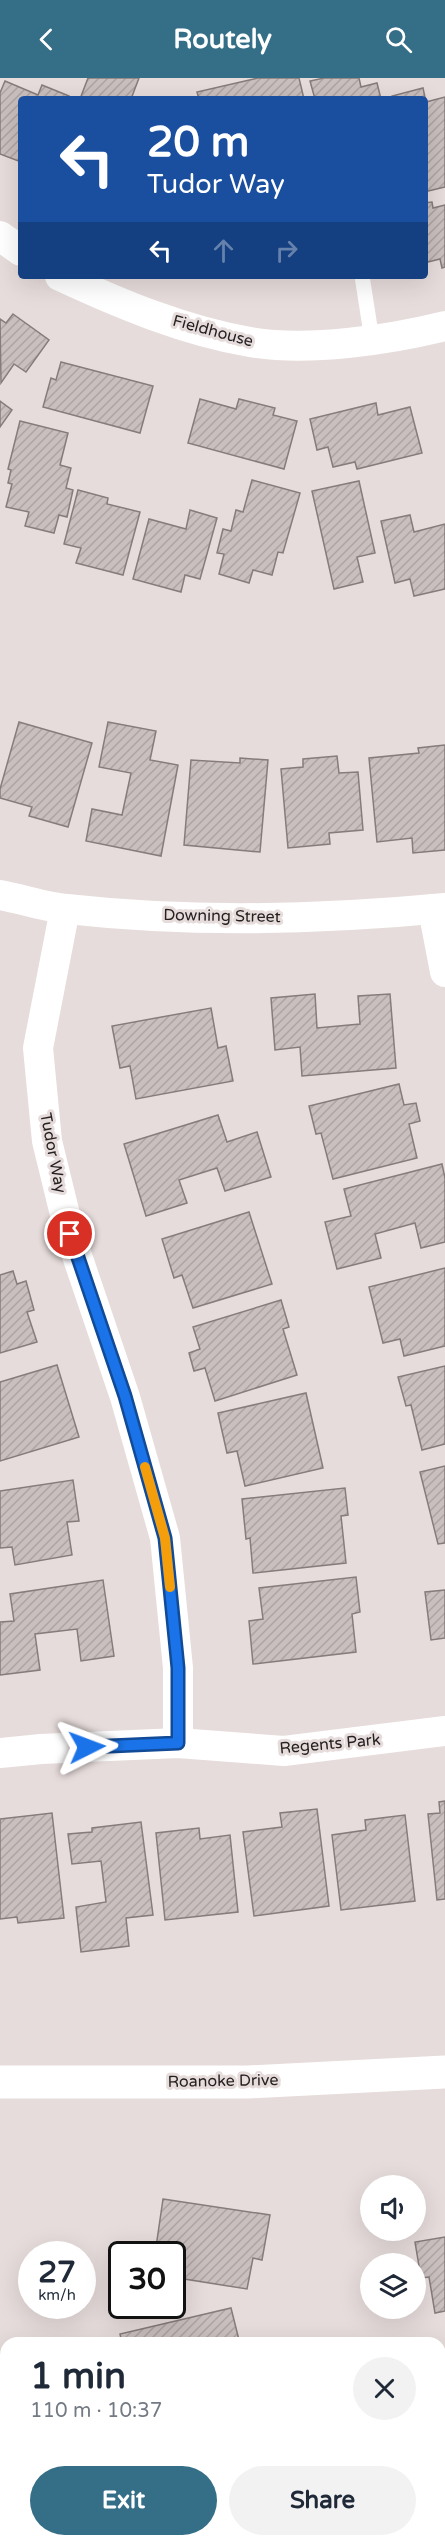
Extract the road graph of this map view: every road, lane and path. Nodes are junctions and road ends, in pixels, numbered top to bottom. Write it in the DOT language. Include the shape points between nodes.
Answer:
graph roads {
  1 [pos="0,236"];
  2 [pos="18,249"];
  3 [pos="67,279"];
  4 [pos="362,279"];
  5 [pos="445,326"];
  6 [pos="372,340"];
  7 [pos="0,895"];
  8 [pos="439,908"];
  9 [pos="65,909"];
  10 [pos="445,972"];
  11 [pos="445,1731"];
  12 [pos="178,1743"];
  13 [pos="0,1754"];
  14 [pos="445,2072"];
  15 [pos="0,2082"];
  1 -- 2 [label="street"];
  3 -- 6 [label="street, Fieldhouse" via="153,314 251,343 300,345"];
  4 -- 6 [label="lane"];
  5 -- 6 [label="street, Fieldhouse"];
  7 -- 9 [label="street, Downing Street"];
  8 -- 9 [label="street, Downing Street" via="230,920"];
  8 -- 10 [label="street"];
  9 -- 12 [label="street, Tudor Way" via="38,1048 47,1141 70,1234 125,1396 165,1538 178,1668"];
  11 -- 12 [label="street, Regents Park" via="284,1751"];
  12 -- 13 [label="street, Regents Park"];
  14 -- 15 [label="street, Roanoke Drive" via="248,2082"];
}
